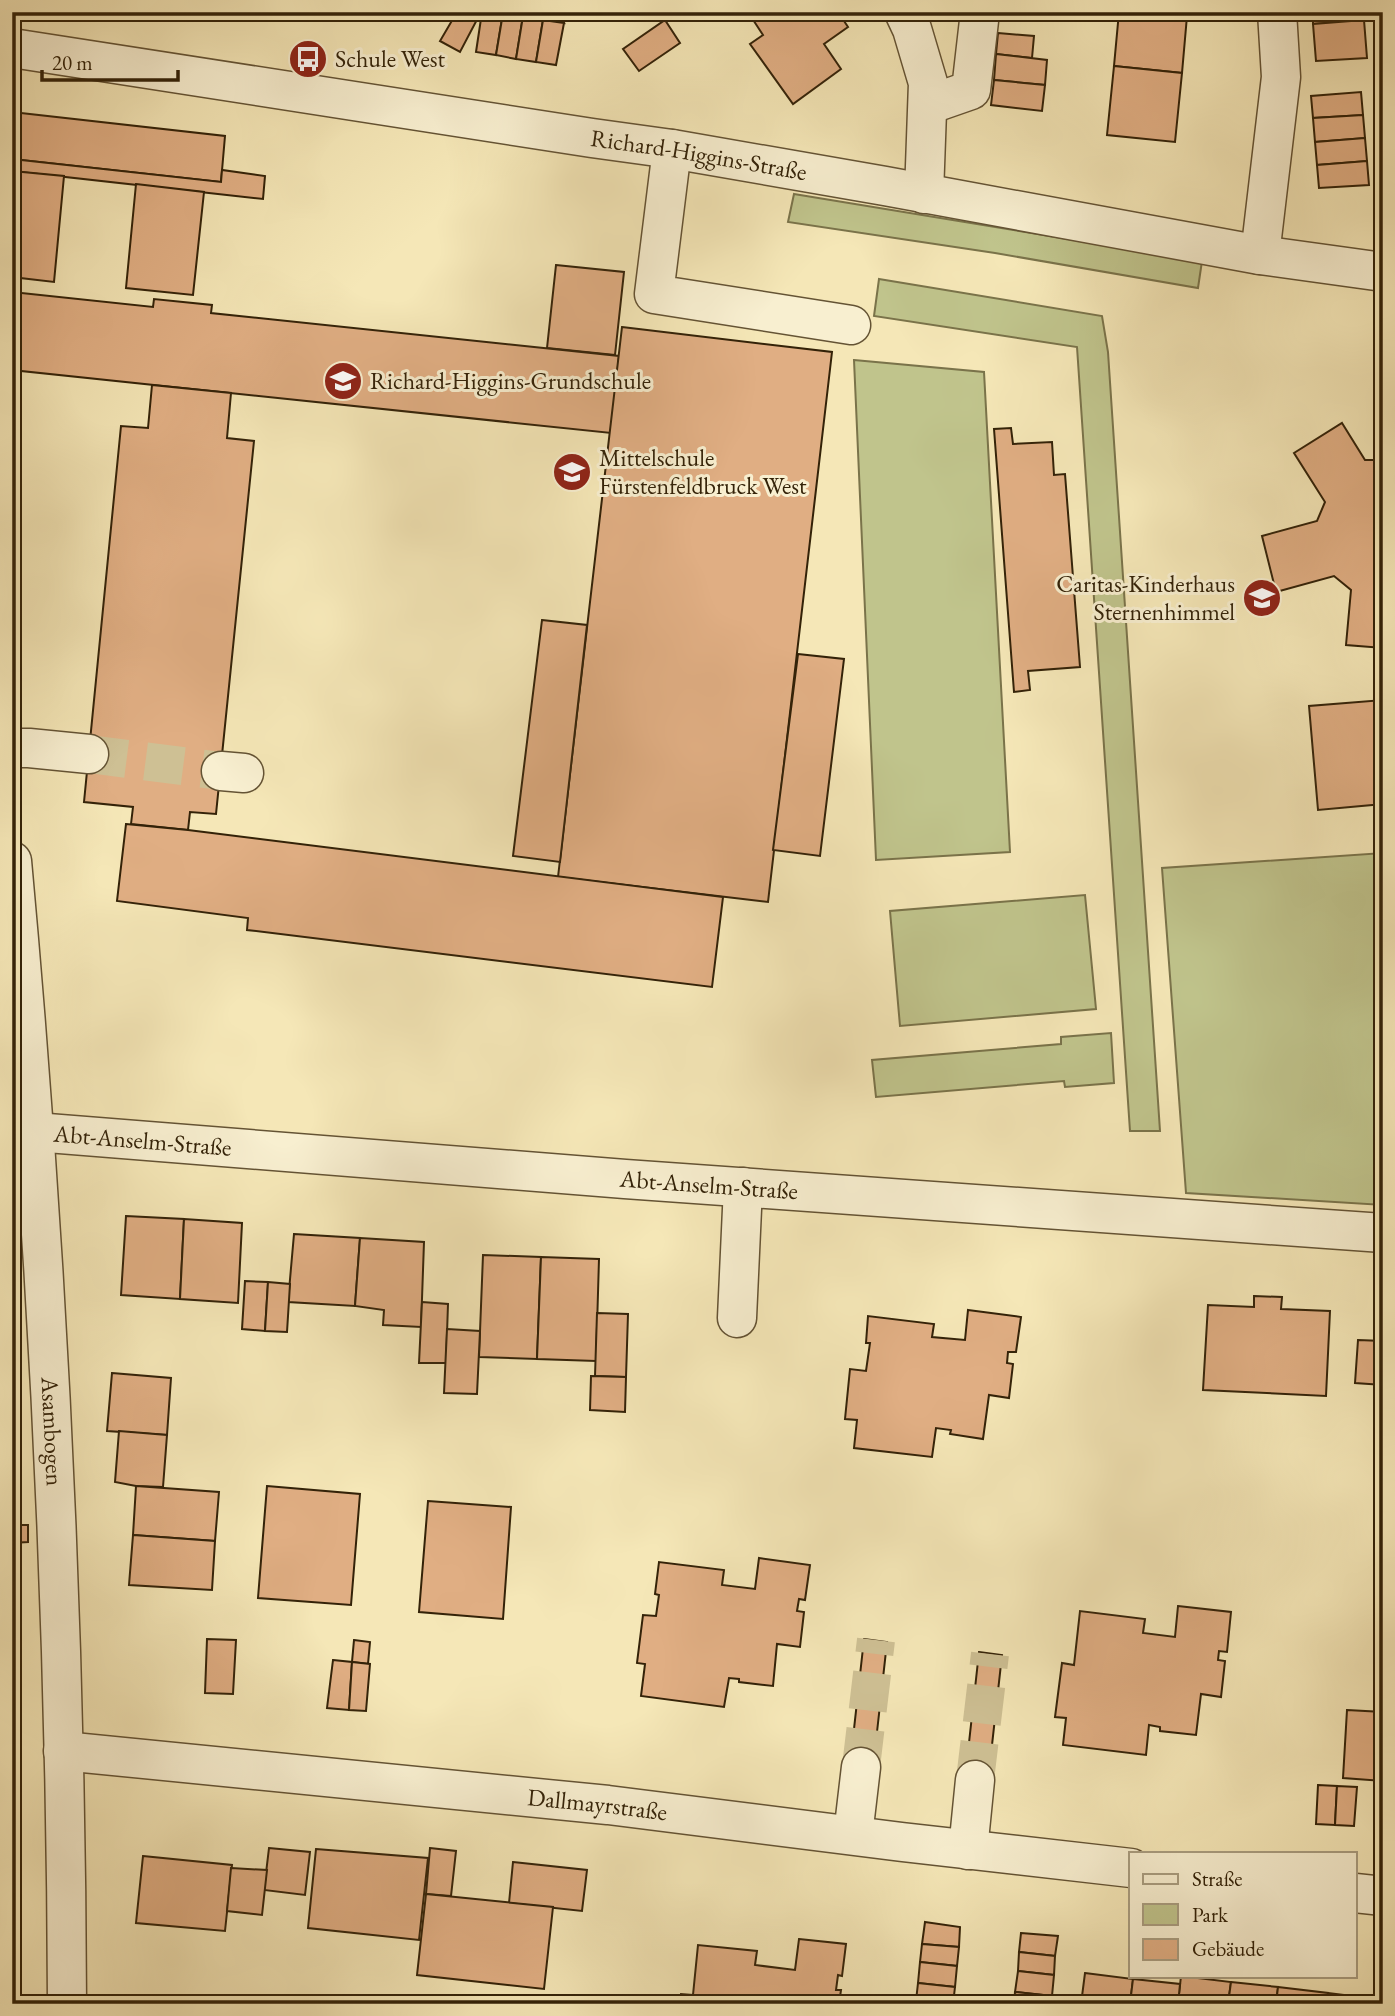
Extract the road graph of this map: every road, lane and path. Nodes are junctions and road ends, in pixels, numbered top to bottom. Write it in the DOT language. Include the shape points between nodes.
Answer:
graph roads {
  1 [pos="904,12"];
  2 [pos="980,12"];
  3 [pos="1277,12"];
  4 [pos="12,48"];
  5 [pos="928,105"];
  6 [pos="672,149"];
  7 [pos="924,194"];
  8 [pos="1260,255"];
  9 [pos="1383,272"];
  10 [pos="850,325"];
  11 [pos="12,748"];
  12 [pos="89,754"];
  13 [pos="12,861"];
  14 [pos="35,1132"];
  15 [pos="743,1187"];
  16 [pos="1383,1233"];
  17 [pos="737,1318"];
  18 [pos="63,1751"];
  19 [pos="861,1767"];
  20 [pos="975,1780"];
  21 [pos="853,1835"];
  22 [pos="968,1850"];
  23 [pos="1129,1868"];
  24 [pos="1356,1893"];
  25 [pos="1383,1896"];
  26 [pos="67,2004"];
  1 -- 5 [label="street" via="928,83"];
  2 -- 5 [label="street" via="971,90"];
  3 -- 8 [label="street" via="1281,77"];
  4 -- 6 [label="street, Richard-Higgins-Straße"];
  5 -- 7 [label="street"];
  6 -- 7 [label="street, Richard-Higgins-Straße"];
  6 -- 10 [label="street" via="654,293"];
  7 -- 8 [label="street, Richard-Higgins-Straße"];
  8 -- 9 [label="street, Richard-Higgins-Straße"];
  11 -- 12 [label="street"];
  13 -- 14 [label="street, Asambogen"];
  14 -- 15 [label="street, Abt-Anselm-Straße"];
  14 -- 18 [label="street, Asambogen" via="51,1408"];
  15 -- 16 [label="street, Abt-Anselm-Straße"];
  15 -- 17 [label="street"];
  18 -- 21 [label="street, Dallmayrstraße" via="608,1805"];
  18 -- 26 [label="street, Asambogen"];
  19 -- 21 [label="street"];
  20 -- 22 [label="street"];
  21 -- 22 [label="street, Dallmayrstraße"];
  22 -- 23 [label="street, Dallmayrstraße"];
  24 -- 25 [label="street"];
}
